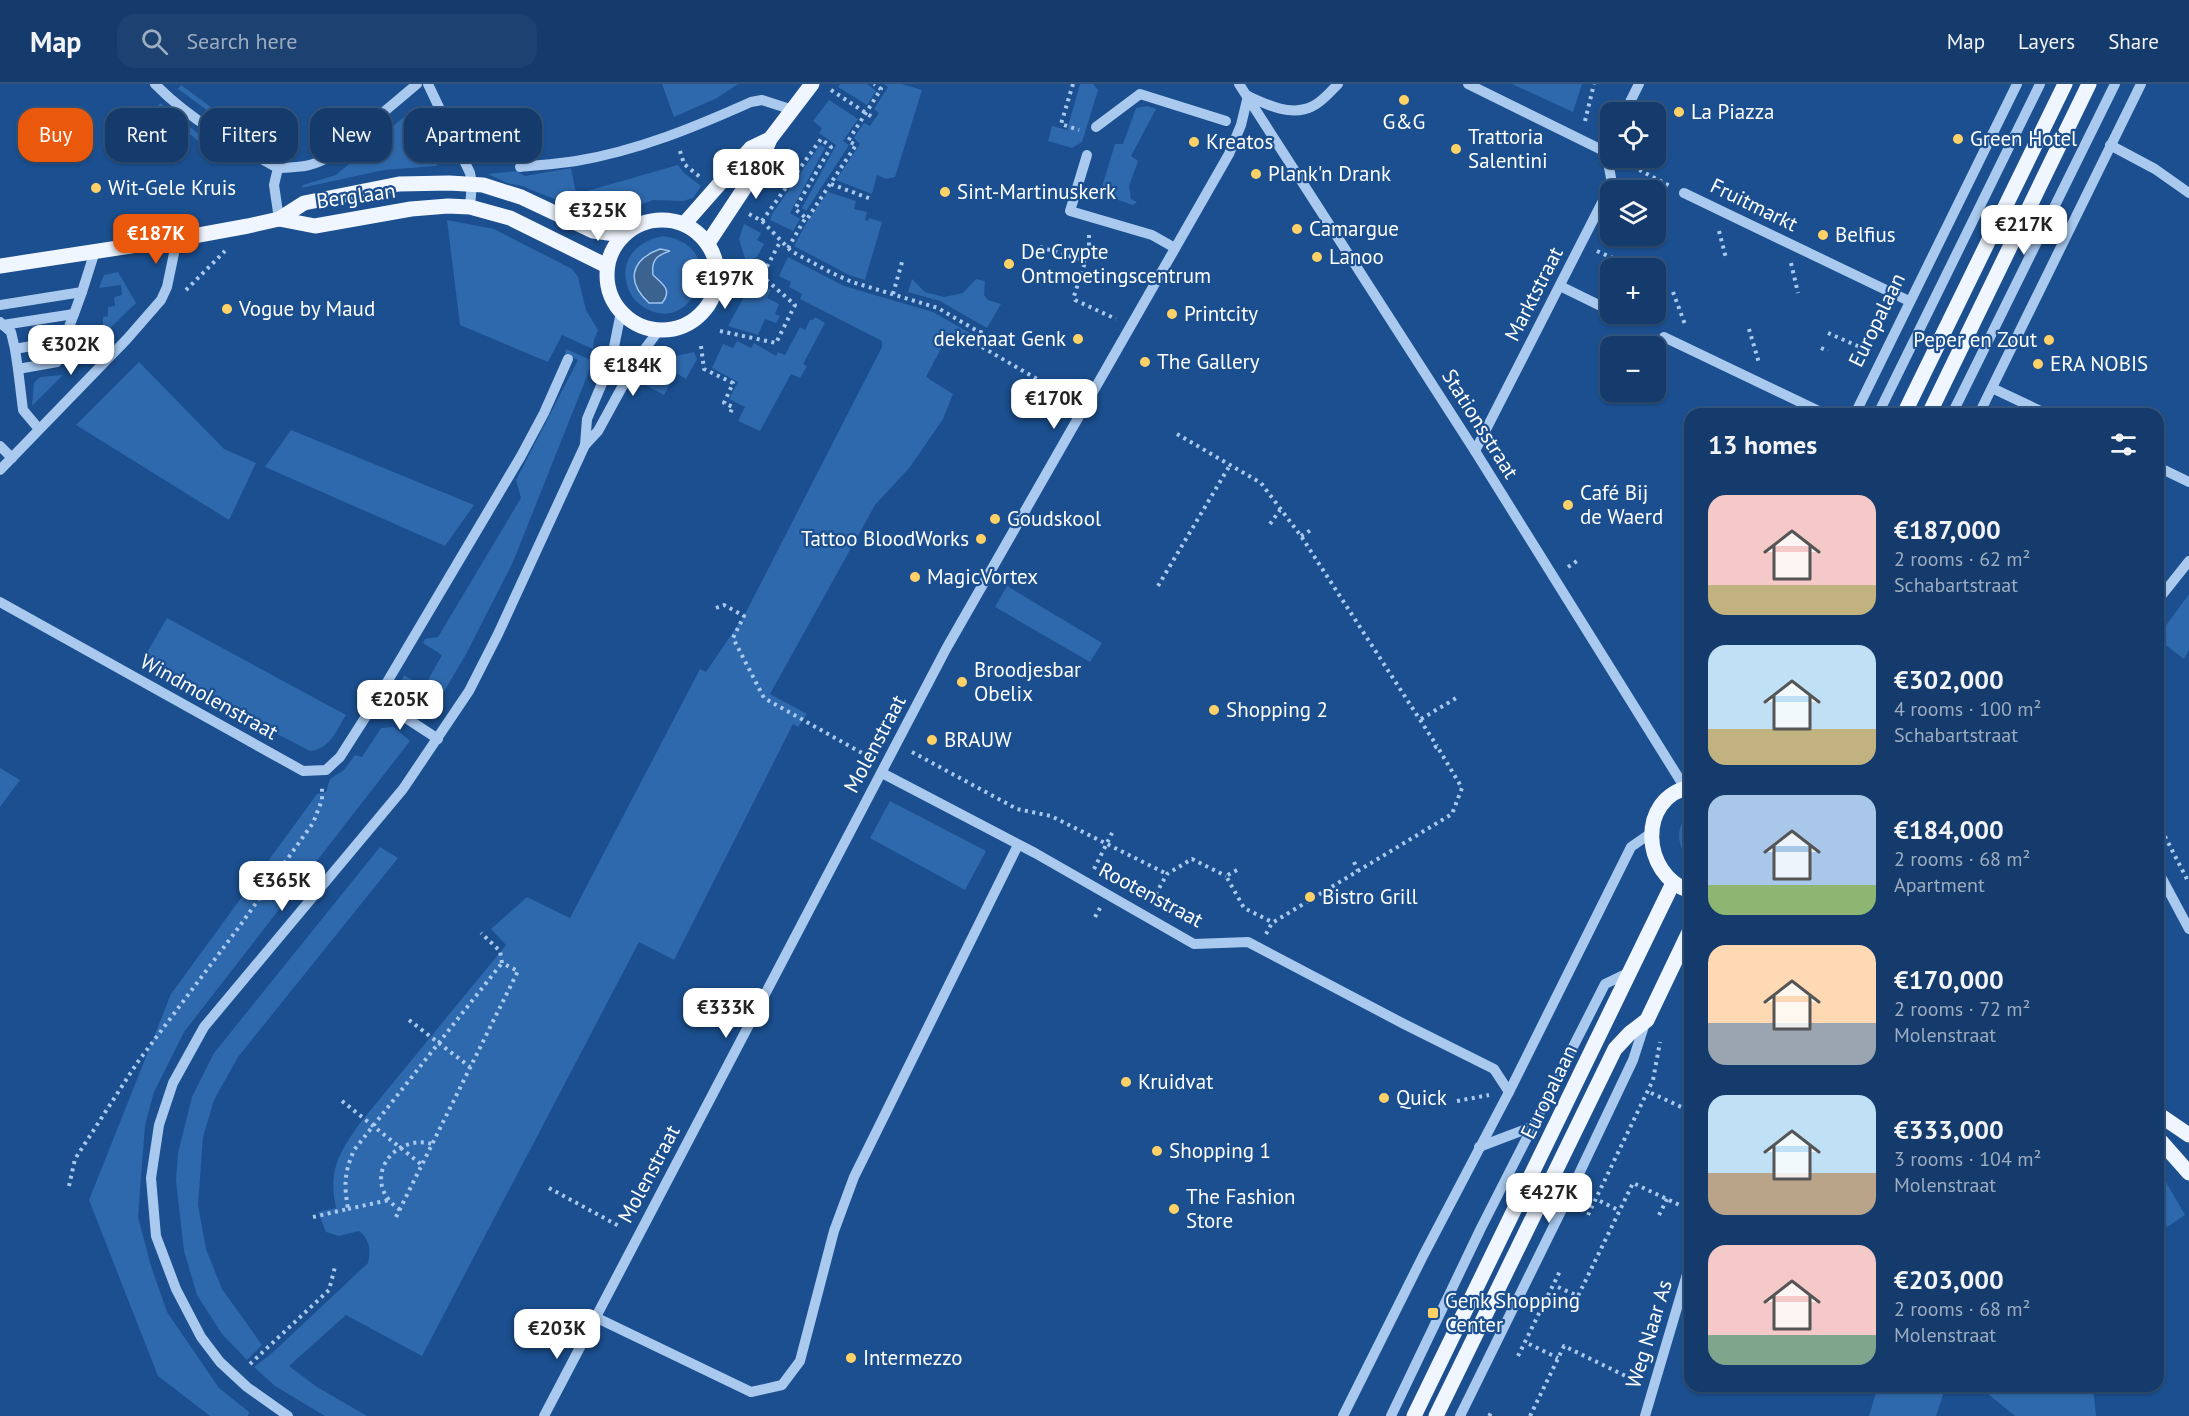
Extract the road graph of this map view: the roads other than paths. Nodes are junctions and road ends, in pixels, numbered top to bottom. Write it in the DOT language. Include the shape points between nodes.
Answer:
graph roads {
  1 [pos="155,84"];
  2 [pos="417,84"];
  3 [pos="428,84"];
  4 [pos="812,84"];
  5 [pos="1239,84"];
  6 [pos="1338,84"];
  7 [pos="1467,84"];
  8 [pos="1639,84"];
  9 [pos="2017,84"];
  10 [pos="2040,84"];
  11 [pos="2065,84"];
  12 [pos="2089,84"];
  13 [pos="2115,84"];
  14 [pos="2141,84"];
  15 [pos="1248,96"];
  16 [pos="1630,102"];
  17 [pos="793,110"];
  18 [pos="1226,121"];
  19 [pos="1096,127"];
  20 [pos="770,139"];
  21 [pos="1600,145"];
  22 [pos="2110,145"];
  23 [pos="1087,155"];
  24 [pos="520,167"];
  25 [pos="278,168"];
  26 [pos="1611,168"];
  27 [pos="472,183"];
  28 [pos="2189,192"];
  29 [pos="1684,193"];
  30 [pos="470,207"];
  31 [pos="279,219"];
  32 [pos="685,223"];
  33 [pos="623,235"];
  34 [pos="177,239"];
  35 [pos="708,243"];
  36 [pos="1175,248"];
  37 [pos="95,251"];
  38 [pos="0,266"];
  39 [pos="607,266"];
  40 [pos="1560,286"];
  41 [pos="82,291"];
  42 [pos="1909,301"];
  43 [pos="0,305"];
  44 [pos="1600,305"];
  45 [pos="621,312"];
  46 [pos="74,314"];
  47 [pos="2,323"];
  48 [pos="659,330"];
  49 [pos="1666,338"];
  50 [pos="64,340"];
  51 [pos="15,349"];
  52 [pos="568,359"];
  53 [pos="18,369"];
  54 [pos="1992,388"];
  55 [pos="1812,408"];
  56 [pos="1858,408"];
  57 [pos="1881,408"];
  58 [pos="1907,408"];
  59 [pos="1932,408"];
  60 [pos="1955,408"];
  61 [pos="1981,408"];
  62 [pos="2034,408"];
  63 [pos="39,429"];
  64 [pos="585,445"];
  65 [pos="0,446"];
  66 [pos="1475,451"];
  67 [pos="12,458"];
  68 [pos="0,470"];
  69 [pos="2164,470"];
  70 [pos="2189,482"];
  71 [pos="2189,561"];
  72 [pos="2164,592"];
  73 [pos="0,602"];
  74 [pos="377,699"];
  75 [pos="438,739"];
  76 [pos="882,773"];
  77 [pos="1684,782"];
  78 [pos="1684,789"];
  79 [pos="1651,833"];
  80 [pos="1021,846"];
  81 [pos="2164,882"];
  82 [pos="1673,883"];
  83 [pos="1684,888"];
  84 [pos="2189,929"];
  85 [pos="1684,943"];
  86 [pos="1632,971"];
  87 [pos="1647,1020"];
  88 [pos="1509,1092"];
  89 [pos="2164,1118"];
  90 [pos="1534,1126"];
  91 [pos="2189,1135"];
  92 [pos="2164,1145"];
  93 [pos="1479,1147"];
  94 [pos="2189,1173"];
  95 [pos="1684,1284"];
  96 [pos="595,1317"];
  97 [pos="288,1416"];
  98 [pos="544,1416"];
  99 [pos="1343,1416"];
  100 [pos="1391,1416"];
  101 [pos="1414,1416"];
  102 [pos="1436,1416"];
  103 [pos="1460,1416"];
  104 [pos="1645,1416"];
  1 -- 25 [label="street" via="218,135"];
  2 -- 25 [label="street" via="320,163"];
  3 -- 27 [label="street"];
  4 -- 17 [label="main road"];
  5 -- 15 [label="street, Stationsstraat"];
  6 -- 15 [label="street" via="1312,106 1293,110 1272,107"];
  7 -- 21 [label="street" via="1581,140"];
  8 -- 16 [label="street"];
  9 -- 42 [label="street, Europalaan"];
  10 -- 57 [label="street, Europalaan"];
  11 -- 58 [label="main road"];
  12 -- 59 [label="main road"];
  13 -- 60 [label="street"];
  14 -- 22 [label="street"];
  15 -- 36 [label="street, Molenstraat" via="1229,154"];
  15 -- 66 [label="street, Stationsstraat"];
  17 -- 20 [label="main road"];
  17 -- 24 [label="street" via="762,100 751,102 637,146 577,161"];
  18 -- 19 [label="street" via="1140,94"];
  20 -- 32 [label="main road" via="751,148"];
  20 -- 35 [label="main road" via="759,166"];
  22 -- 28 [label="street"];
  22 -- 54 [label="street"];
  23 -- 36 [label="street" via="1070,211 1152,235"];
  25 -- 31 [label="street" via="274,184"];
  26 -- 40 [label="street, Marktstraat" via="1612,183"];
  27 -- 30 [label="street"];
  27 -- 31 [label="main road, Berglaan" via="399,184 364,190 304,203"];
  27 -- 33 [label="main road, Berglaan" via="521,197 593,231"];
  29 -- 42 [label="street, Fruitmarkt"];
  30 -- 31 [label="main road, Berglaan" via="411,209 315,226"];
  30 -- 39 [label="main road, Berglaan" via="510,218"];
  31 -- 34 [label="main road"];
  32 -- 33 [label="main road" via="663,219 641,223"];
  32 -- 35 [label="main road"];
  33 -- 39 [label="main road"];
  34 -- 37 [label="main road"];
  34 -- 63 [label="street" via="161,300"];
  35 -- 48 [label="main road" via="717,262 718,282 711,302 697,318 679,328"];
  36 -- 76 [label="street, Molenstraat" via="1000,552"];
  37 -- 38 [label="main road"];
  37 -- 41 [label="street"];
  39 -- 45 [label="main road" via="607,283"];
  40 -- 44 [label="street"];
  40 -- 66 [label="street, Marktstraat"];
  41 -- 43 [label="street"];
  41 -- 46 [label="street"];
  42 -- 56 [label="street, Europalaan"];
  45 -- 48 [label="main road" via="644,328"];
  45 -- 64 [label="street" via="611,362 587,419"];
  46 -- 47 [label="street"];
  46 -- 50 [label="street"];
  47 -- 51 [label="street" via="11,332"];
  48 -- 64 [label="street" via="638,358 598,431"];
  49 -- 55 [label="street"];
  50 -- 51 [label="street"];
  50 -- 53 [label="street" via="57,362"];
  51 -- 53 [label="street"];
  52 -- 74 [label="street" via="521,456"];
  53 -- 63 [label="street" via="23,410"];
  54 -- 61 [label="street"];
  54 -- 62 [label="street"];
  63 -- 67 [label="street"];
  64 -- 75 [label="street" via="498,634 469,691"];
  65 -- 67 [label="street"];
  66 -- 77 [label="street, Stationsstraat"];
  67 -- 68 [label="street"];
  69 -- 70 [label="street"];
  71 -- 72 [label="street"];
  73 -- 74 [label="street, Windmolenstraat" via="303,771 326,770 340,757"];
  74 -- 75 [label="street"];
  75 -- 97 [label="street" via="392,803 204,1027 173,1083 159,1125 151,1178 156,1236 176,1289 201,1337 220,1362"];
  76 -- 80 [label="street, Rootenstraat"];
  76 -- 96 [label="street, Molenstraat"];
  78 -- 79 [label="main road" via="1662,806"];
  79 -- 82 [label="main road" via="1660,869"];
  79 -- 88 [label="street" via="1631,847"];
  80 -- 88 [label="street, Rootenstraat" via="1194,944 1248,942 1494,1069"];
  80 -- 96 [label="street" via="854,1177 834,1231 800,1361 782,1385 751,1392"];
  81 -- 84 [label="street"];
  82 -- 83 [label="main road"];
  82 -- 86 [label="main road, Europalaan"];
  85 -- 87 [label="main road, Europalaan"];
  86 -- 90 [label="street" via="1605,984"];
  86 -- 101 [label="main road, Europalaan"];
  87 -- 102 [label="main road, Europalaan" via="1615,1049"];
  87 -- 103 [label="street" via="1633,1060"];
  88 -- 93 [label="street"];
  89 -- 91 [label="main road"];
  90 -- 93 [label="street"];
  90 -- 100 [label="street"];
  92 -- 94 [label="main road"];
  93 -- 99 [label="street"];
  95 -- 104 [label="street, Weg Naar As"];
  96 -- 98 [label="street, Molenstraat"];
}
